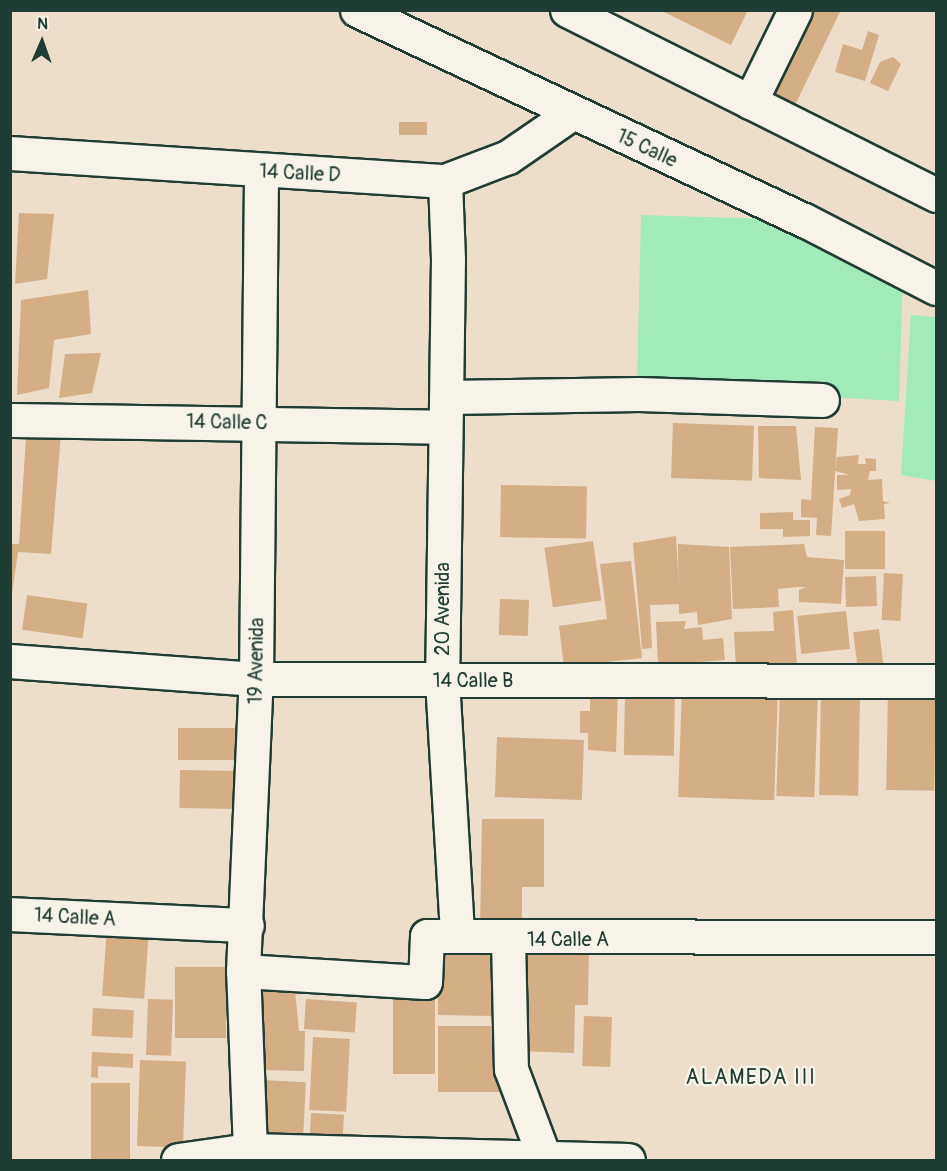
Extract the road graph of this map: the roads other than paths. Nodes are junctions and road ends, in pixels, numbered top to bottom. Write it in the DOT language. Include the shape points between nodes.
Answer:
graph roads {
  1 [pos="357,10"];
  2 [pos="567,10"];
  3 [pos="795,10"];
  4 [pos="750,102"];
  5 [pos="572,113"];
  6 [pos="10,153"];
  7 [pos="261,172"];
  8 [pos="445,181"];
  9 [pos="936,195"];
  10 [pos="936,288"];
  11 [pos="822,400"];
  12 [pos="444,412"];
  13 [pos="10,420"];
  14 [pos="258,422"];
  15 [pos="10,661"];
  16 [pos="256,679"];
  17 [pos="442,680"];
  18 [pos="936,681"];
  19 [pos="10,914"];
  20 [pos="247,925"];
  21 [pos="457,935"];
  22 [pos="936,936"];
  23 [pos="508,939"];
  24 [pos="243,971"];
  25 [pos="250,1150"];
  26 [pos="564,1158"];
  27 [pos="178,1161"];
  28 [pos="628,1161"];
  1 -- 5 [label="street, 15 Calle"];
  2 -- 4 [label="street"];
  3 -- 4 [label="street"];
  4 -- 9 [label="street"];
  5 -- 8 [label="street, 14 Calle D" via="508,158"];
  5 -- 10 [label="street, 15 Calle" via="804,220"];
  6 -- 7 [label="street, 14 Calle D"];
  7 -- 8 [label="street, 14 Calle D"];
  7 -- 14 [label="street, 19 Avenida"];
  8 -- 12 [label="street, 20 Avenida" via="448,259"];
  11 -- 12 [label="street, 14 Calle C" via="639,394"];
  12 -- 14 [label="street, 14 Calle C"];
  12 -- 17 [label="street, 20 Avenida"];
  13 -- 14 [label="street, 14 Calle C"];
  14 -- 16 [label="street, 19 Avenida"];
  15 -- 16 [label="street, 14 Calle B"];
  16 -- 17 [label="street, 14 Calle B"];
  16 -- 20 [label="street, 19 Avenida"];
  17 -- 18 [label="street, 14 Calle B"];
  17 -- 21 [label="street, 20 Avenida"];
  19 -- 20 [label="street, 14 Calle A"];
  20 -- 24 [label="street, 19 Avenida"];
  21 -- 23 [label="street, 14 Calle A"];
  21 -- 24 [label="street, 14 Calle A" via="427,936 425,981"];
  22 -- 23 [label="street, 14 Calle A"];
  23 -- 26 [label="street" via="511,1069"];
  24 -- 25 [label="street, 19 Avenida"];
  25 -- 26 [label="street"];
  25 -- 27 [label="street"];
  26 -- 28 [label="street"];
}
